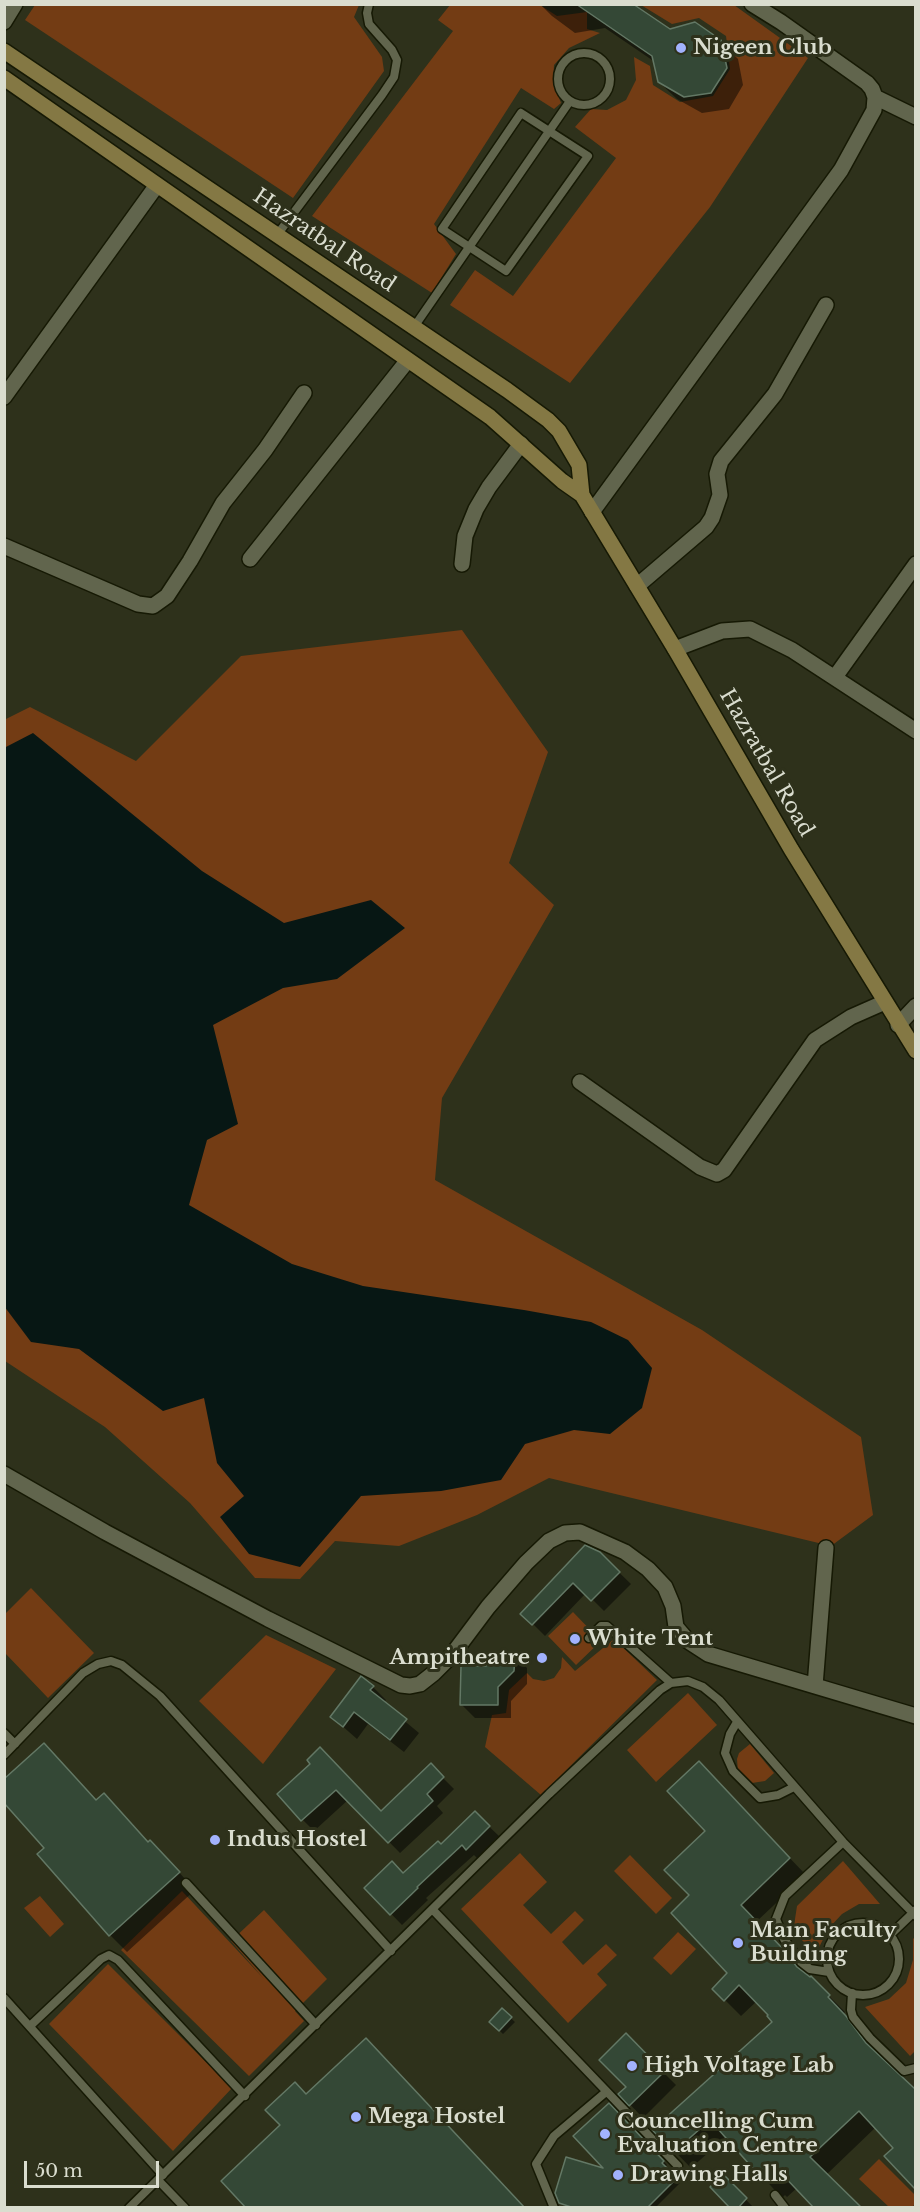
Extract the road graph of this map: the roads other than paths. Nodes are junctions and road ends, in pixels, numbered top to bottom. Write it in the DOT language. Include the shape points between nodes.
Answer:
graph roads {
  1 [pos="15,4"];
  2 [pos="369,4"];
  3 [pos="752,4"];
  4 [pos="4,22"];
  5 [pos="4,51"];
  6 [pos="4,78"];
  7 [pos="875,97"];
  8 [pos="570,101"];
  9 [pos="915,117"];
  10 [pos="550,131"];
  11 [pos="157,185"];
  12 [pos="277,234"];
  13 [pos="469,247"];
  14 [pos="826,305"];
  15 [pos="414,327"];
  16 [pos="408,360"];
  17 [pos="304,393"];
  18 [pos="4,397"];
  19 [pos="521,444"];
  20 [pos="582,495"];
  21 [pos="592,512"];
  22 [pos="4,546"];
  23 [pos="250,559"];
  24 [pos="462,564"];
  25 [pos="915,564"];
  26 [pos="637,586"];
  27 [pos="675,649"];
  28 [pos="835,677"];
  29 [pos="915,731"];
  30 [pos="885,1002"];
  31 [pos="915,1006"];
  32 [pos="898,1025"];
  33 [pos="915,1051"];
  34 [pos="580,1082"];
  35 [pos="4,1474"];
  36 [pos="826,1548"];
  37 [pos="589,1638"];
  38 [pos="671,1683"];
  39 [pos="815,1686"];
  40 [pos="915,1716"];
  41 [pos="737,1722"];
  42 [pos="4,1733"];
  43 [pos="15,1744"];
  44 [pos="4,1755"];
  45 [pos="794,1787"];
  46 [pos="843,1842"];
  47 [pos="186,1883"];
  48 [pos="433,1910"];
  49 [pos="914,1913"];
  50 [pos="890,1935"];
  51 [pos="391,1952"];
  52 [pos="829,1972"];
  53 [pos="852,1993"];
  54 [pos="4,1998"];
  55 [pos="316,2025"];
  56 [pos="30,2026"];
  57 [pos="915,2068"];
  58 [pos="606,2092"];
  59 [pos="245,2096"];
  60 [pos="678,2166"];
  61 [pos="161,2177"];
  62 [pos="776,2194"];
  63 [pos="129,2208"];
  64 [pos="185,2208"];
  65 [pos="554,2208"];
  66 [pos="785,2208"];
  1 -- 4 [label="street"];
  2 -- 12 [label="lane" via="369,24 397,60 394,77"];
  3 -- 7 [label="street" via="867,83"];
  5 -- 12 [label="main road, Hazratbal Road"];
  6 -- 11 [label="main road, Hazratbal Road"];
  7 -- 9 [label="street"];
  7 -- 21 [label="street" via="870,119 841,170"];
  8 -- 8 [label="lane" via="588,105 608,90 607,66 596,55 580,53 564,62 559,87"];
  8 -- 10 [label="lane"];
  10 -- 13 [label="lane"];
  10 -- 13 [label="lane" via="521,113 442,229"];
  10 -- 13 [label="lane" via="588,156 506,271"];
  11 -- 16 [label="main road, Hazratbal Road"];
  11 -- 18 [label="street"];
  12 -- 15 [label="main road, Hazratbal Road"];
  13 -- 15 [label="lane"];
  14 -- 26 [label="street" via="774,394 722,461 717,474 720,495 706,527"];
  15 -- 20 [label="main road, Hazratbal Road" via="554,425 579,465"];
  16 -- 19 [label="main road, Hazratbal Road" via="490,417"];
  16 -- 23 [label="street"];
  17 -- 22 [label="street" via="266,450 223,502 167,596 153,606 138,604"];
  19 -- 20 [label="main road, Hazratbal Road"];
  19 -- 24 [label="street" via="476,509 465,536"];
  20 -- 21 [label="main road, Hazratbal Road"];
  21 -- 26 [label="main road, Hazratbal Road"];
  25 -- 28 [label="street"];
  26 -- 27 [label="main road, Hazratbal Road"];
  27 -- 28 [label="street" via="722,631 750,629"];
  27 -- 30 [label="main road, Hazratbal Road"];
  28 -- 29 [label="street"];
  30 -- 32 [label="main road, Hazratbal Road"];
  30 -- 34 [label="street" via="851,1017 815,1040 724,1170 717,1174 700,1167"];
  31 -- 32 [label="street"];
  32 -- 33 [label="main road, Hazratbal Road"];
  35 -- 39 [label="street" via="105,1532 401,1685 420,1684 434,1673 549,1541 565,1533 580,1532 625,1552 648,1569 664,1587 673,1606 676,1626 688,1641 708,1654"];
  36 -- 39 [label="street"];
  37 -- 38 [label="lane" via="601,1626 607,1626"];
  38 -- 41 [label="lane" via="688,1681 703,1687"];
  38 -- 48 [label="lane" via="549,1794"];
  39 -- 40 [label="street"];
  41 -- 45 [label="lane"];
  41 -- 45 [label="lane" via="725,1753 733,1771 760,1798 778,1796"];
  42 -- 43 [label="lane"];
  43 -- 44 [label="lane"];
  43 -- 51 [label="lane" via="83,1674 111,1661 122,1665 160,1696"];
  45 -- 46 [label="lane"];
  46 -- 49 [label="lane"];
  46 -- 52 [label="lane" via="786,1896 776,1919 784,1940 801,1962 810,1969"];
  47 -- 55 [label="lane"];
  48 -- 51 [label="lane"];
  48 -- 58 [label="lane"];
  49 -- 50 [label="lane"];
  50 -- 52 [label="lane" via="873,1924 845,1928 831,1942"];
  50 -- 53 [label="lane" via="899,1962 891,1982 873,1993"];
  51 -- 55 [label="lane"];
  52 -- 53 [label="lane" via="834,1981"];
  53 -- 57 [label="lane" via="850,2010 870,2038 903,2071"];
  54 -- 56 [label="lane"];
  55 -- 59 [label="lane"];
  56 -- 59 [label="lane" via="109,1955 118,1960"];
  56 -- 61 [label="lane"];
  58 -- 60 [label="lane"];
  58 -- 65 [label="lane" via="554,2136 536,2164"];
  59 -- 61 [label="lane"];
  61 -- 63 [label="lane"];
  61 -- 64 [label="lane"];
  62 -- 66 [label="lane"];
}
